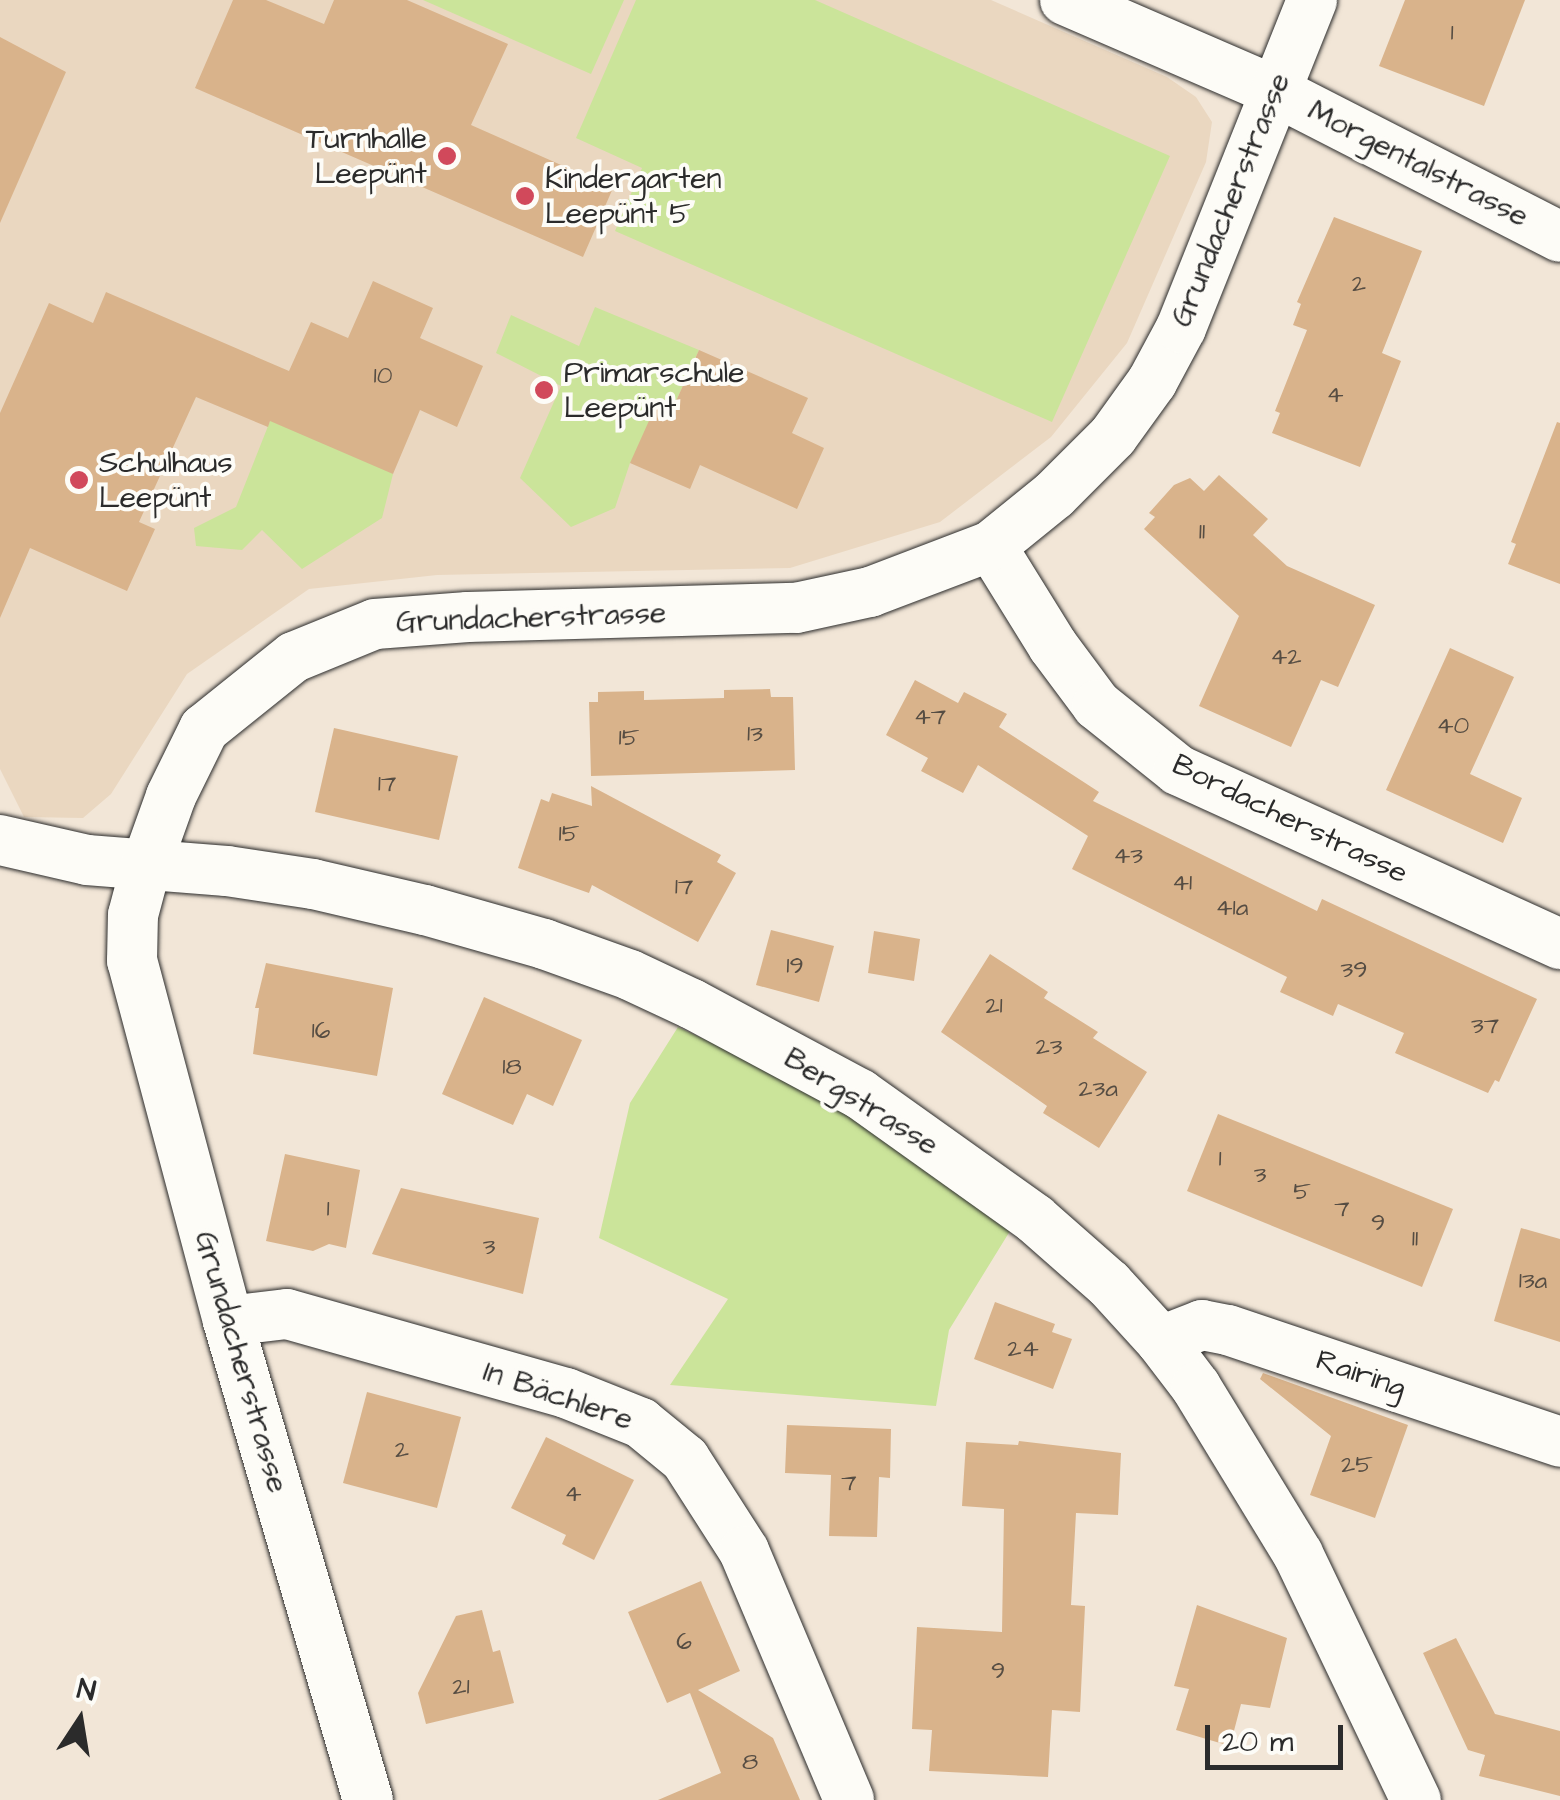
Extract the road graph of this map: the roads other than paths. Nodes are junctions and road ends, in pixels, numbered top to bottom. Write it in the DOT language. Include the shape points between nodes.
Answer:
graph roads {
  1 [pos="1065,0"];
  2 [pos="1312,0"];
  3 [pos="1275,91"];
  4 [pos="1560,237"];
  5 [pos="991,546"];
  6 [pos="0,840"];
  7 [pos="146,866"];
  8 [pos="1560,944"];
  9 [pos="228,1321"];
  10 [pos="1161,1341"];
  11 [pos="1560,1442"];
  12 [pos="368,1800"];
  13 [pos="850,1800"];
  14 [pos="1416,1800"];
  1 -- 3 [label="street, Morgentalstrasse"];
  2 -- 3 [label="street, Grundacherstrasse"];
  3 -- 4 [label="street, Morgentalstrasse"];
  3 -- 5 [label="street, Grundacherstrasse" via="1152,382 1113,436"];
  5 -- 7 [label="street, Grundacherstrasse" via="870,592 796,608 374,624 294,657 204,729"];
  5 -- 8 [label="street, Bordacherstrasse" via="1097,704 1178,770"];
  6 -- 7 [label="street, Bergstrasse"];
  7 -- 9 [label="street, Grundacherstrasse" via="133,914 132,961"];
  7 -- 10 [label="street, Bergstrasse" via="262,876 425,910 544,944 661,989 860,1094 1036,1219"];
  9 -- 12 [label="street, Grundacherstrasse"];
  9 -- 13 [label="street, In Bächlere" via="286,1314 566,1392 641,1423 685,1460 744,1551"];
  10 -- 11 [label="street, Rairing" via="1202,1325 1228,1330"];
  10 -- 14 [label="street, Bergstrasse" via="1298,1554"];
}
